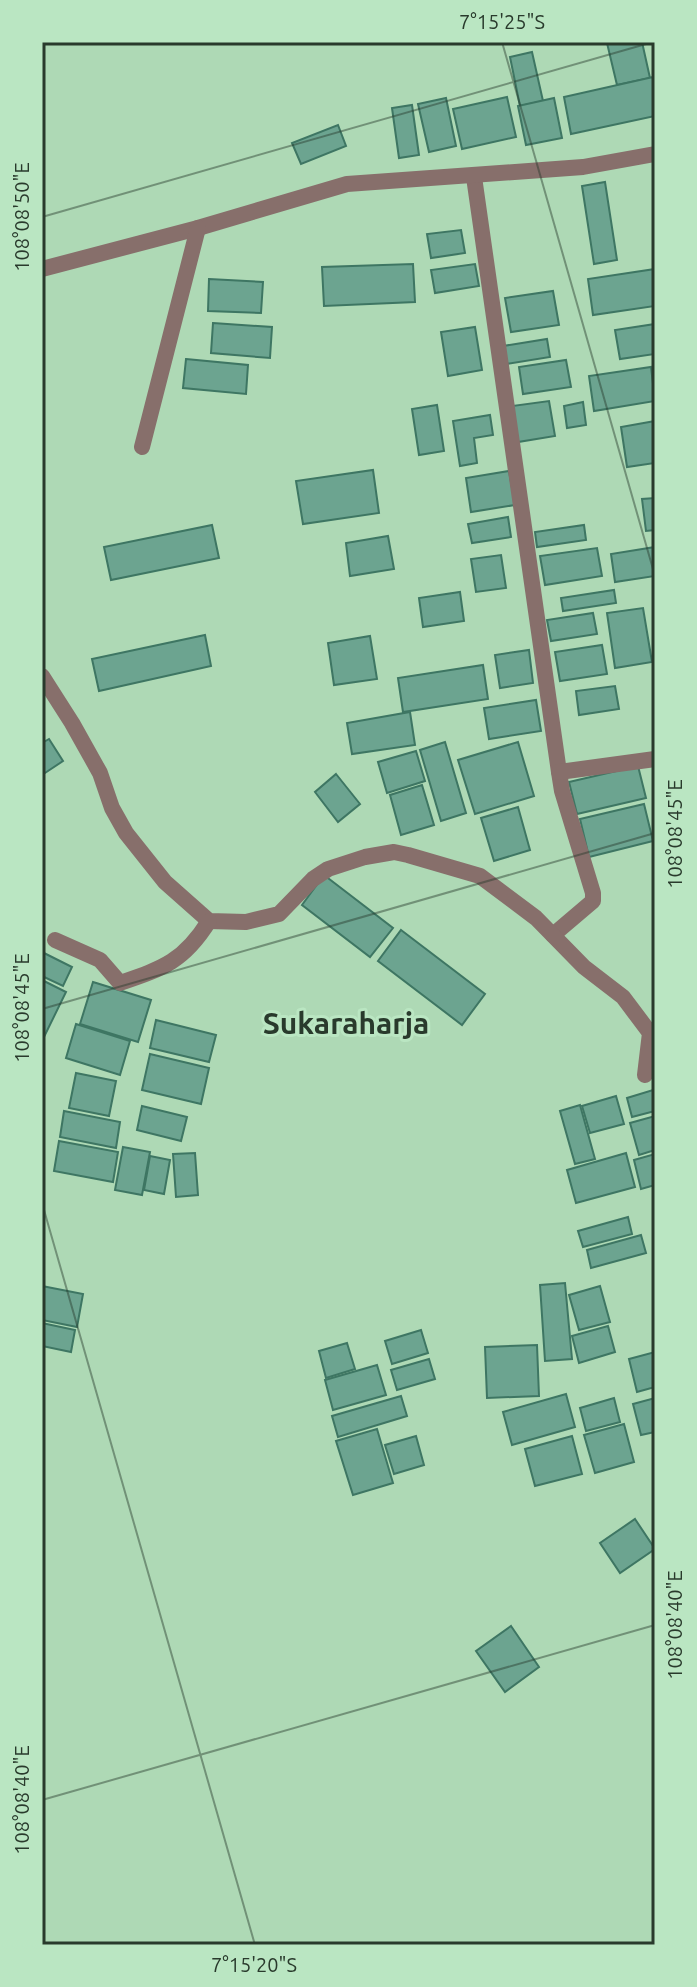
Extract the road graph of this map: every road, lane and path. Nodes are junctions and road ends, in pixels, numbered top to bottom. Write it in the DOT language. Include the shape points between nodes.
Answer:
graph roads {
  1 [pos="655,154"];
  2 [pos="474,177"];
  3 [pos="198,228"];
  4 [pos="42,269"];
  5 [pos="142,447"];
  6 [pos="42,676"];
  7 [pos="655,759"];
  8 [pos="559,772"];
  9 [pos="209,921"];
  10 [pos="553,935"];
  11 [pos="55,940"];
  12 [pos="645,1075"];
  1 -- 2 [label="street"];
  2 -- 3 [label="street" via="347,184"];
  2 -- 8 [label="street"];
  3 -- 4 [label="street"];
  3 -- 5 [label="street"];
  6 -- 9 [label="street" via="100,773 126,833 165,882"];
  7 -- 8 [label="street"];
  8 -- 10 [label="street" via="593,901"];
  9 -- 10 [label="street" via="246,922 279,914 328,869 394,852 480,876"];
  9 -- 11 [label="street" via="194,945 162,969 120,983 100,960"];
  10 -- 12 [label="street" via="623,997 648,1028"];
}
